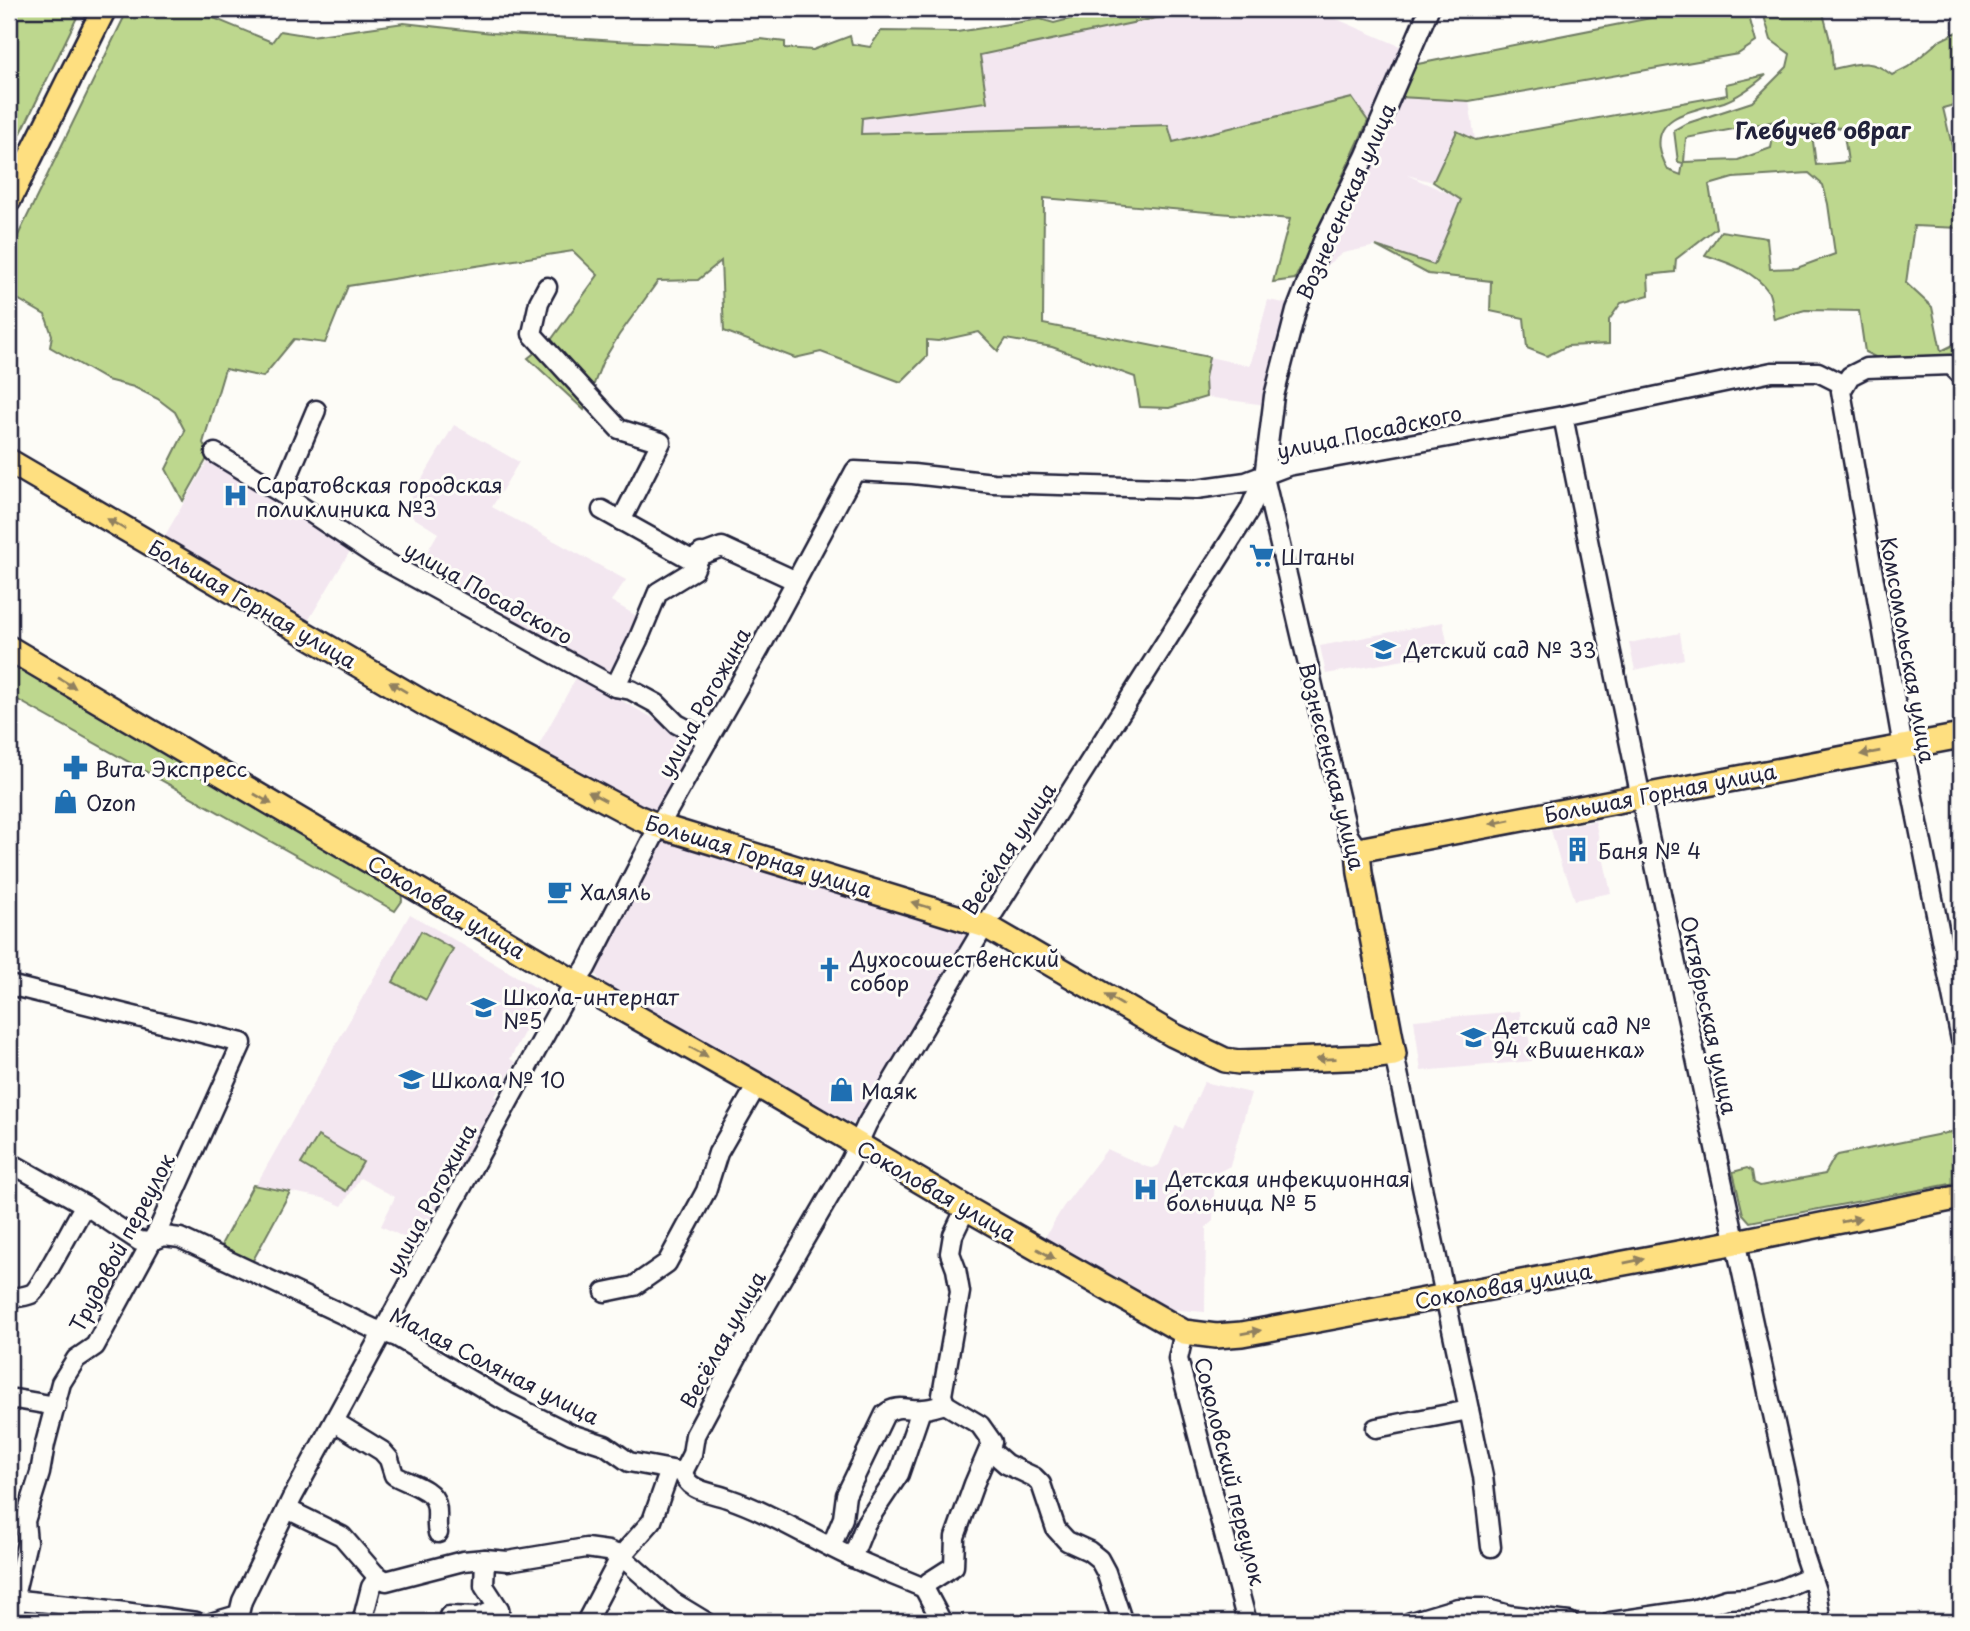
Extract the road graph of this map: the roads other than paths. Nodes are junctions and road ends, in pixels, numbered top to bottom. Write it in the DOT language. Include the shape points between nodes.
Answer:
graph roads {
  1 [pos="104,9"];
  2 [pos="1429,9"];
  3 [pos="9,200"];
  4 [pos="547,286"];
  5 [pos="1961,375"];
  6 [pos="1842,388"];
  7 [pos="316,410"];
  8 [pos="1563,416"];
  9 [pos="215,453"];
  10 [pos="9,461"];
  11 [pos="855,471"];
  12 [pos="1264,477"];
  13 [pos="281,493"];
  14 [pos="602,510"];
  15 [pos="621,521"];
  16 [pos="701,553"];
  17 [pos="794,580"];
  18 [pos="9,648"];
  19 [pos="615,687"];
  20 [pos="1961,736"];
  21 [pos="708,740"];
  22 [pos="1903,747"];
  23 [pos="1639,796"];
  24 [pos="659,826"];
  25 [pos="1358,850"];
  26 [pos="986,926"];
  27 [pos="576,983"];
  28 [pos="9,985"];
  29 [pos="1961,1040"];
  30 [pos="1394,1054"];
  31 [pos="757,1084"];
  32 [pos="858,1143"];
  33 [pos="9,1163"];
  34 [pos="1961,1197"];
  35 [pos="85,1205"];
  36 [pos="966,1208"];
  37 [pos="150,1242"];
  38 [pos="1735,1242"];
  39 [pos="606,1292"];
  40 [pos="1446,1296"];
  41 [pos="9,1298"];
  42 [pos="1184,1332"];
  43 [pos="384,1333"];
  44 [pos="9,1401"];
  45 [pos="945,1404"];
  46 [pos="56,1406"];
  47 [pos="921,1410"];
  48 [pos="1469,1410"];
  49 [pos="335,1422"];
  50 [pos="1376,1428"];
  51 [pos="990,1450"];
  52 [pos="676,1471"];
  53 [pos="287,1508"];
  54 [pos="439,1533"];
  55 [pos="831,1547"];
  56 [pos="1491,1547"];
  57 [pos="621,1556"];
  58 [pos="852,1558"];
  59 [pos="485,1559"];
  60 [pos="1811,1576"];
  61 [pos="378,1577"];
  62 [pos="924,1588"];
  63 [pos="11,1599"];
  64 [pos="449,1616"];
  65 [pos="499,1616"];
  66 [pos="237,1619"];
  67 [pos="1122,1620"];
  68 [pos="16,1622"];
  69 [pos="196,1622"];
  70 [pos="214,1622"];
  71 [pos="362,1622"];
  72 [pos="586,1622"];
  73 [pos="706,1622"];
  74 [pos="942,1622"];
  75 [pos="1247,1622"];
  76 [pos="1411,1622"];
  77 [pos="1569,1622"];
  78 [pos="1611,1622"];
  79 [pos="1822,1622"];
  1 -- 3 [label="main road"];
  2 -- 12 [label="street, Вознесенская улица" via="1296,311 1274,397"];
  4 -- 15 [label="street" via="533,334 619,429 660,442"];
  5 -- 6 [label="street" via="1951,365 1866,368 1850,376"];
  6 -- 8 [label="street, улица Посадского" via="1818,372 1772,372"];
  6 -- 22 [label="street, Комсомольская улица"];
  7 -- 13 [label="street"];
  8 -- 12 [label="street, улица Посадского" via="1288,466"];
  8 -- 23 [label="street, Октябрьская улица"];
  9 -- 13 [label="street, улица Посадского"];
  24 -- 10 [label="main road, Большая Горная улица, one-way" via="427,705"];
  11 -- 12 [label="street, улица Посадского" via="993,484 1196,489"];
  11 -- 17 [label="street, улица Рогожина"];
  12 -- 25 [label="street, Вознесенская улица" via="1348,835"];
  12 -- 26 [label="street, Весёлая улица" via="1249,511"];
  13 -- 19 [label="street, улица Посадского" via="377,557"];
  14 -- 15 [label="street"];
  15 -- 16 [label="street" via="690,559"];
  16 -- 17 [label="street" via="722,547"];
  16 -- 19 [label="street" via="694,570 658,592"];
  17 -- 21 [label="street, улица Рогожина"];
  18 -- 27 [label="main road, Соколовая улица, one-way"];
  19 -- 21 [label="street, улица Посадского" via="657,704 677,724"];
  20 -- 22 [label="main road, Большая Горная улица"];
  21 -- 24 [label="street, улица Рогожина"];
  22 -- 23 [label="main road, Большая Горная улица, one-way"];
  22 -- 29 [label="street, Комсомольская улица"];
  23 -- 25 [label="main road, Большая Горная улица, one-way"];
  23 -- 38 [label="street, Октябрьская улица"];
  26 -- 24 [label="main road, Большая Горная улица, one-way"];
  24 -- 27 [label="street, улица Рогожина"];
  25 -- 30 [label="main road, Вознесенская улица"];
  30 -- 26 [label="main road, Большая Горная улица, one-way" via="1225,1060 1173,1035"];
  26 -- 32 [label="street, Весёлая улица"];
  27 -- 31 [label="main road, Соколовая улица, one-way"];
  27 -- 43 [label="street, улица Рогожина"];
  28 -- 37 [label="street, Трудовой переулок" via="242,1043"];
  30 -- 40 [label="street, Вознесенская улица"];
  31 -- 32 [label="main road, Соколовая улица"];
  31 -- 39 [label="street" via="718,1153 706,1191 667,1263 634,1286"];
  32 -- 36 [label="main road, Соколовая улица"];
  32 -- 52 [label="street, Весёлая улица" via="701,1423 692,1454"];
  33 -- 35 [label="street, Малая Соляная улица"];
  38 -- 34 [label="main road, Соколовая улица, one-way"];
  35 -- 37 [label="street, Малая Соляная улица" via="129,1236"];
  35 -- 41 [label="street" via="39,1287 32,1294"];
  36 -- 42 [label="main road, Соколовая улица, one-way"];
  36 -- 45 [label="street" via="950,1253 960,1292 942,1395"];
  37 -- 43 [label="street, Малая Соляная улица" via="164,1236 180,1238"];
  37 -- 46 [label="street, Трудовой переулок" via="95,1346 68,1369"];
  40 -- 38 [label="main road, Соколовая улица, one-way"];
  38 -- 60 [label="street, Октябрьская улица"];
  42 -- 40 [label="main road, Соколовая улица, one-way" via="1242,1334"];
  40 -- 48 [label="street, Вознесенская улица"];
  42 -- 75 [label="street, Соколовский переулок" via="1178,1359"];
  43 -- 49 [label="street, улица Рогожина"];
  43 -- 52 [label="street, Малая Соляная улица" via="507,1402 571,1434 605,1445 629,1462"];
  44 -- 46 [label="street"];
  45 -- 47 [label="street"];
  45 -- 51 [label="street" via="986,1431 992,1442"];
  46 -- 63 [label="street, Трудовой переулок" via="25,1521 27,1542"];
  47 -- 55 [label="street" via="892,1408 885,1414 846,1494 843,1518"];
  47 -- 58 [label="street" via="899,1474 866,1523"];
  48 -- 50 [label="street"];
  48 -- 56 [label="street, Вознесенская улица"];
  49 -- 53 [label="street, улица Рогожина"];
  49 -- 54 [label="street" via="382,1451 394,1475 434,1498"];
  51 -- 62 [label="street" via="956,1537 955,1562"];
  51 -- 67 [label="street" via="1041,1484 1056,1529 1067,1541 1099,1559"];
  52 -- 55 [label="street, Малая Соляная улица" via="693,1487 771,1516"];
  52 -- 57 [label="street, Весёлая улица" via="652,1521"];
  53 -- 61 [label="street" via="342,1536"];
  53 -- 66 [label="street, улица Рогожина"];
  55 -- 58 [label="street, Малая Соляная улица"];
  57 -- 59 [label="street" via="586,1548 508,1561"];
  57 -- 72 [label="street, Весёлая улица"];
  57 -- 73 [label="street" via="673,1602"];
  58 -- 62 [label="street, Малая Соляная улица"];
  59 -- 61 [label="street" via="386,1581"];
  59 -- 65 [label="street" via="484,1586"];
  60 -- 78 [label="street" via="1749,1598"];
  60 -- 79 [label="street, Октябрьская улица"];
  61 -- 71 [label="street"];
  62 -- 74 [label="street"];
  63 -- 68 [label="street, Трудовой переулок"];
  63 -- 69 [label="street"];
  64 -- 65 [label="street"];
  66 -- 70 [label="street"];
  76 -- 77 [label="street" via="1458,1608 1484,1608"];
}
